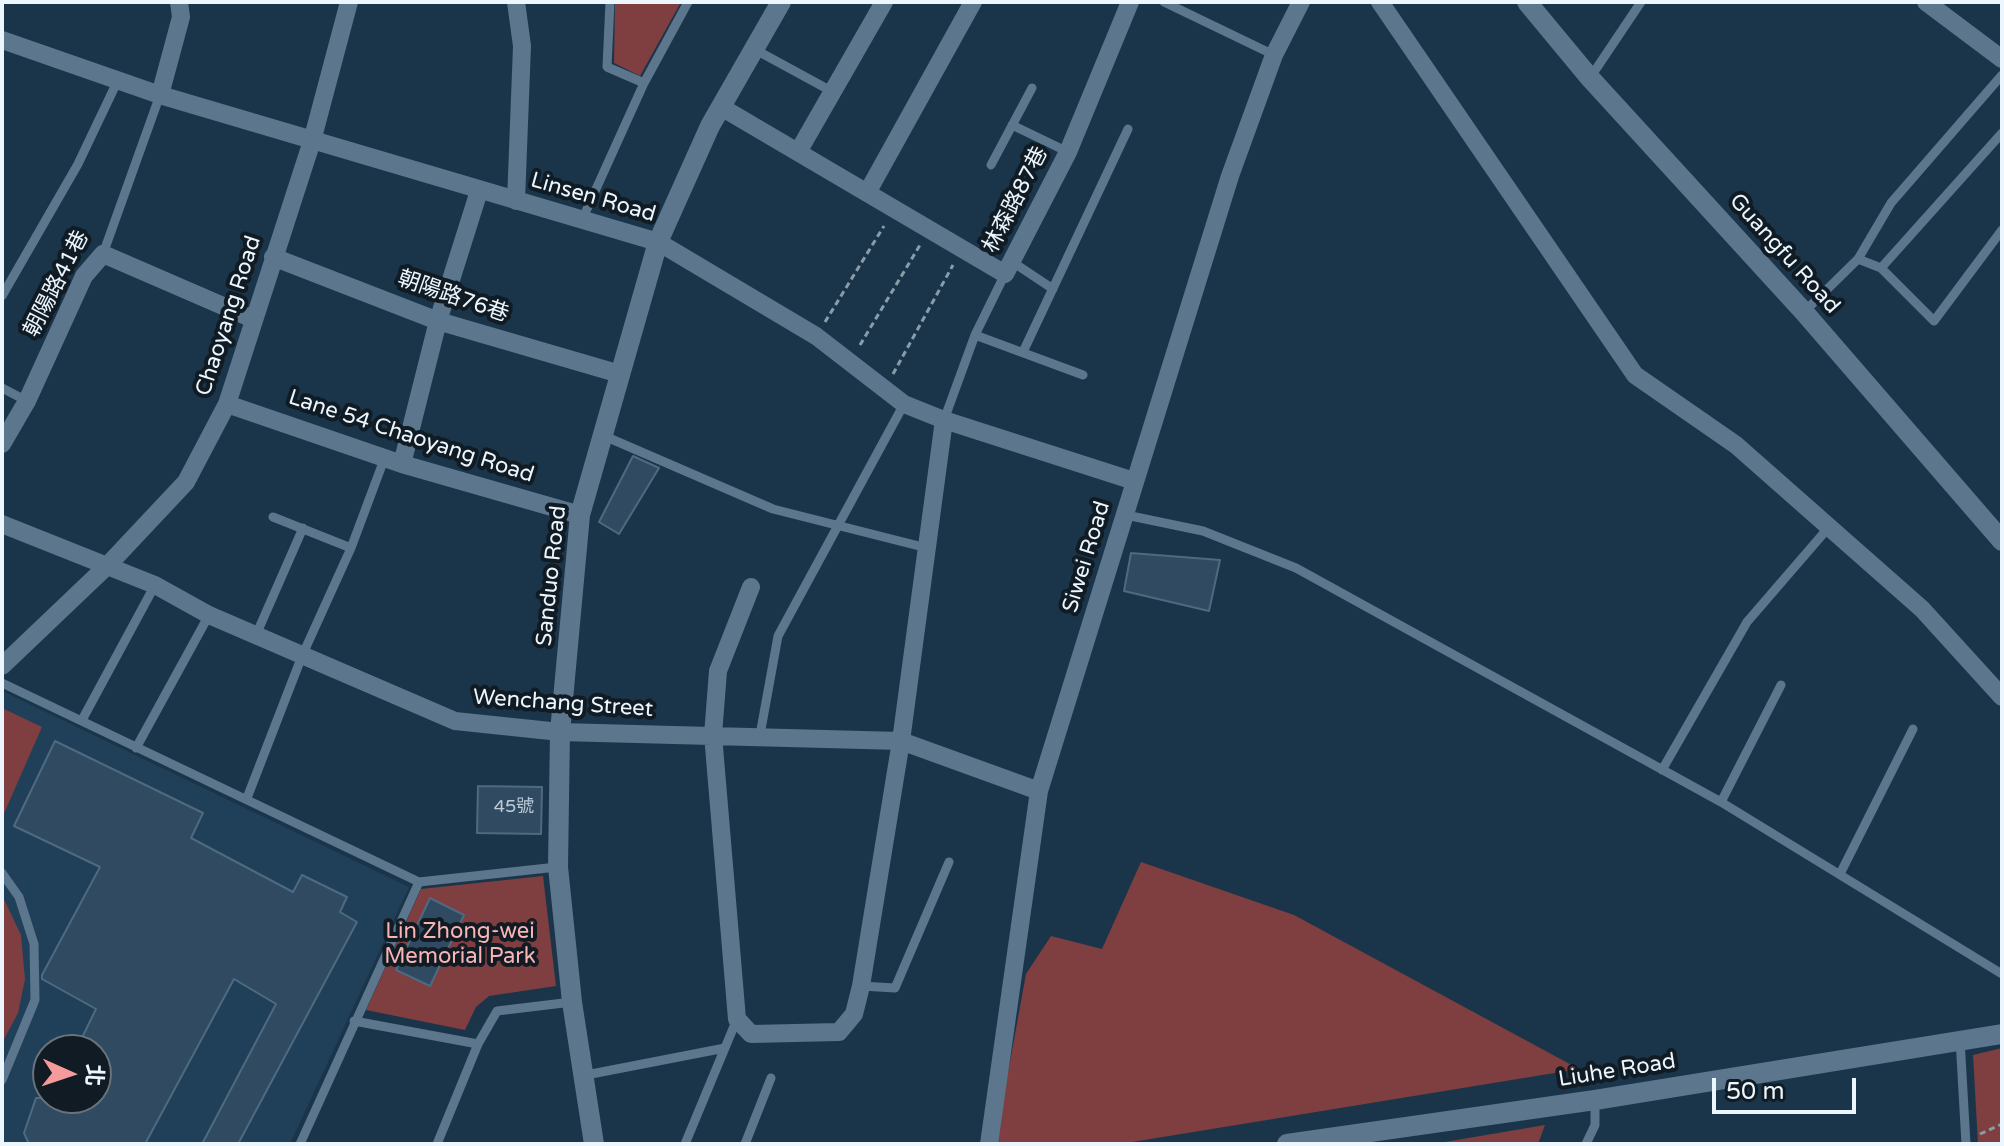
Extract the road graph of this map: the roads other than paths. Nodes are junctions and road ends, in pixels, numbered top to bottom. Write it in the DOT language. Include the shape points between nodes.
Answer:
graph roads {
  1 [pos="179,2"];
  2 [pos="516,2"];
  3 [pos="610,2"];
  4 [pos="688,2"];
  5 [pos="781,2"];
  6 [pos="884,2"];
  7 [pos="973,2"];
  8 [pos="1130,2"];
  9 [pos="1164,2"];
  10 [pos="1301,2"];
  11 [pos="1380,2"];
  12 [pos="1527,2"];
  13 [pos="1641,2"];
  14 [pos="1926,2"];
  15 [pos="345,3"];
  16 [pos="2,40"];
  17 [pos="754,49"];
  18 [pos="1274,55"];
  19 [pos="2002,59"];
  20 [pos="2002,75"];
  21 [pos="1590,78"];
  22 [pos="118,80"];
  23 [pos="644,83"];
  24 [pos="1032,88"];
  25 [pos="833,92"];
  26 [pos="160,95"];
  27 [pos="721,107"];
  28 [pos="1012,125"];
  29 [pos="1128,129"];
  30 [pos="2002,133"];
  31 [pos="312,141"];
  32 [pos="798,152"];
  33 [pos="1068,152"];
  34 [pos="991,165"];
  35 [pos="479,191"];
  36 [pos="867,193"];
  37 [pos="516,201"];
  38 [pos="582,220"];
  39 [pos="2002,230"];
  40 [pos="658,242"];
  41 [pos="103,254"];
  42 [pos="273,257"];
  43 [pos="1858,259"];
  44 [pos="1008,268"];
  45 [pos="1881,268"];
  46 [pos="1053,289"];
  47 [pos="2,296"];
  48 [pos="1804,312"];
  49 [pos="253,319"];
  50 [pos="438,321"];
  51 [pos="975,335"];
  52 [pos="1023,352"];
  53 [pos="620,374"];
  54 [pos="1083,375"];
  55 [pos="2,388"];
  56 [pos="27,401"];
  57 [pos="227,404"];
  58 [pos="904,404"];
  59 [pos="944,420"];
  60 [pos="602,435"];
  61 [pos="2,444"];
  62 [pos="394,460"];
  63 [pos="1134,481"];
  64 [pos="580,515"];
  65 [pos="1126,515"];
  66 [pos="273,517"];
  67 [pos="2,524"];
  68 [pos="839,527"];
  69 [pos="1829,527"];
  70 [pos="303,528"];
  71 [pos="2002,541"];
  72 [pos="351,548"];
  73 [pos="929,549"];
  74 [pos="108,565"];
  75 [pos="155,585"];
  76 [pos="751,587"];
  77 [pos="209,615"];
  78 [pos="256,635"];
  79 [pos="302,656"];
  80 [pos="2,666"];
  81 [pos="2,683"];
  82 [pos="1781,685"];
  83 [pos="2002,697"];
  84 [pos="82,720"];
  85 [pos="1913,729"];
  86 [pos="560,732"];
  87 [pos="713,735"];
  88 [pos="760,735"];
  89 [pos="901,741"];
  90 [pos="136,748"];
  91 [pos="1662,770"];
  92 [pos="1039,791"];
  93 [pos="247,798"];
  94 [pos="1721,802"];
  95 [pos="949,862"];
  96 [pos="558,867"];
  97 [pos="2,873"];
  98 [pos="1840,874"];
  99 [pos="419,882"];
  100 [pos="2002,974"];
  101 [pos="861,986"];
  102 [pos="572,1002"];
  103 [pos="737,1019"];
  104 [pos="354,1021"];
  105 [pos="2002,1034"];
  106 [pos="1960,1039"];
  107 [pos="478,1044"];
  108 [pos="725,1048"];
  109 [pos="586,1075"];
  110 [pos="771,1078"];
  111 [pos="2,1080"];
  112 [pos="1595,1100"];
  113 [pos="1966,1142"];
  114 [pos="300,1144"];
  115 [pos="437,1144"];
  116 [pos="594,1144"];
  117 [pos="685,1144"];
  118 [pos="745,1144"];
  119 [pos="989,1144"];
  120 [pos="1287,1144"];
  121 [pos="1586,1144"];
  1 -- 26 [label="street" via="181,17"];
  2 -- 37 [label="street" via="522,46"];
  3 -- 23 [label="lane" via="607,67"];
  4 -- 23 [label="lane"];
  5 -- 17 [label="street, Sanduo Road"];
  6 -- 25 [label="street"];
  7 -- 36 [label="street"];
  8 -- 33 [label="street, 林森路87巷"];
  9 -- 18 [label="lane"];
  10 -- 18 [label="street, Siwei Road"];
  11 -- 69 [label="street" via="1635,375 1736,445"];
  12 -- 21 [label="street, Guangfu Road"];
  13 -- 21 [label="lane"];
  14 -- 19 [label="street"];
  15 -- 31 [label="street, Chaoyang Road"];
  16 -- 22 [label="street, Linsen Road"];
  17 -- 25 [label="lane"];
  17 -- 27 [label="street, Sanduo Road"];
  18 -- 63 [label="street, Siwei Road" via="1230,176"];
  20 -- 43 [label="lane" via="1891,203"];
  21 -- 48 [label="street, Guangfu Road"];
  22 -- 26 [label="street, Linsen Road"];
  22 -- 47 [label="lane" via="78,164"];
  23 -- 38 [label="lane"];
  24 -- 28 [label="lane"];
  25 -- 32 [label="street"];
  26 -- 31 [label="street, Linsen Road"];
  26 -- 41 [label="lane, 朝陽路41巷"];
  27 -- 32 [label="street"];
  27 -- 40 [label="street, Sanduo Road"];
  28 -- 33 [label="lane"];
  28 -- 34 [label="lane"];
  29 -- 46 [label="lane"];
  30 -- 45 [label="lane"];
  31 -- 35 [label="street, Linsen Road"];
  31 -- 42 [label="street, Chaoyang Road"];
  32 -- 36 [label="street"];
  33 -- 44 [label="street, 林森路87巷"];
  35 -- 37 [label="street, Linsen Road"];
  35 -- 50 [label="street"];
  36 -- 44 [label="street" via="961,252"];
  37 -- 38 [label="street, Linsen Road"];
  38 -- 40 [label="street, Linsen Road"];
  39 -- 45 [label="lane" via="1934,321"];
  40 -- 53 [label="street, Sanduo Road"];
  40 -- 58 [label="street, Linsen Road" via="816,336"];
  41 -- 49 [label="street"];
  41 -- 56 [label="street, 朝陽路41巷" via="84,276"];
  42 -- 49 [label="street, Chaoyang Road"];
  42 -- 50 [label="street, 朝陽路76巷"];
  43 -- 45 [label="lane"];
  43 -- 48 [label="lane"];
  44 -- 46 [label="lane"];
  44 -- 51 [label="lane, 林森路87巷"];
  46 -- 52 [label="lane"];
  48 -- 71 [label="street, Guangfu Road"];
  49 -- 57 [label="street, Chaoyang Road"];
  50 -- 53 [label="street, 朝陽路76巷"];
  50 -- 62 [label="street"];
  51 -- 52 [label="lane"];
  51 -- 59 [label="lane, 林森路87巷"];
  52 -- 54 [label="lane"];
  53 -- 60 [label="street, Sanduo Road"];
  55 -- 56 [label="lane"];
  56 -- 61 [label="street, 朝陽路41巷"];
  57 -- 62 [label="street, Lane 54 Chaoyang Road"];
  57 -- 74 [label="street, Chaoyang Road" via="186,482"];
  58 -- 59 [label="street, Linsen Road"];
  58 -- 68 [label="lane"];
  59 -- 63 [label="street, Linsen Road"];
  59 -- 73 [label="street"];
  60 -- 64 [label="street, Sanduo Road"];
  60 -- 68 [label="lane" via="773,509"];
  62 -- 64 [label="street, Lane 54 Chaoyang Road"];
  62 -- 72 [label="lane"];
  63 -- 65 [label="street, Siwei Road"];
  64 -- 86 [label="street, Sanduo Road"];
  65 -- 91 [label="lane" via="1203,531 1296,568"];
  65 -- 92 [label="street, Siwei Road"];
  66 -- 70 [label="lane"];
  67 -- 74 [label="street"];
  68 -- 73 [label="lane"];
  68 -- 88 [label="lane" via="778,636"];
  69 -- 83 [label="street" via="1922,609"];
  69 -- 91 [label="lane" via="1747,622"];
  70 -- 72 [label="lane"];
  70 -- 78 [label="lane"];
  72 -- 79 [label="lane"];
  73 -- 89 [label="street"];
  74 -- 75 [label="street, Wenchang Street"];
  74 -- 80 [label="street, Chaoyang Road"];
  75 -- 77 [label="street, Wenchang Street"];
  75 -- 84 [label="lane"];
  76 -- 87 [label="street" via="718,671"];
  77 -- 78 [label="street, Wenchang Street"];
  77 -- 90 [label="lane"];
  78 -- 79 [label="street, Wenchang Street"];
  79 -- 86 [label="street, Wenchang Street" via="455,721"];
  79 -- 93 [label="lane"];
  81 -- 84 [label="lane"];
  82 -- 94 [label="lane"];
  84 -- 90 [label="lane"];
  85 -- 98 [label="lane"];
  86 -- 87 [label="street, Wenchang Street"];
  86 -- 96 [label="street, Sanduo Road"];
  87 -- 88 [label="street, Wenchang Street"];
  87 -- 103 [label="street"];
  88 -- 89 [label="street, Wenchang Street"];
  89 -- 92 [label="street, Wenchang Street"];
  89 -- 101 [label="street"];
  90 -- 93 [label="lane"];
  91 -- 94 [label="lane"];
  92 -- 119 [label="street, Siwei Road"];
  93 -- 99 [label="lane"];
  94 -- 98 [label="lane"];
  95 -- 101 [label="lane" via="895,988"];
  96 -- 99 [label="lane"];
  96 -- 102 [label="street, Sanduo Road"];
  97 -- 111 [label="lane" via="19,897 34,944 35,1000"];
  98 -- 100 [label="lane"];
  99 -- 104 [label="lane"];
  101 -- 103 [label="street" via="854,1014 839,1032 751,1034"];
  102 -- 107 [label="lane" via="497,1011"];
  102 -- 109 [label="street, Sanduo Road"];
  103 -- 108 [label="lane"];
  104 -- 107 [label="lane"];
  104 -- 114 [label="lane"];
  105 -- 106 [label="street, Liuhe Road"];
  106 -- 112 [label="street, Liuhe Road"];
  106 -- 113 [label="lane"];
  107 -- 115 [label="lane"];
  108 -- 109 [label="lane"];
  108 -- 117 [label="lane"];
  109 -- 116 [label="street, Sanduo Road"];
  110 -- 118 [label="lane"];
  112 -- 120 [label="street, Liuhe Road"];
  112 -- 121 [label="lane" via="1595,1125"];
}
